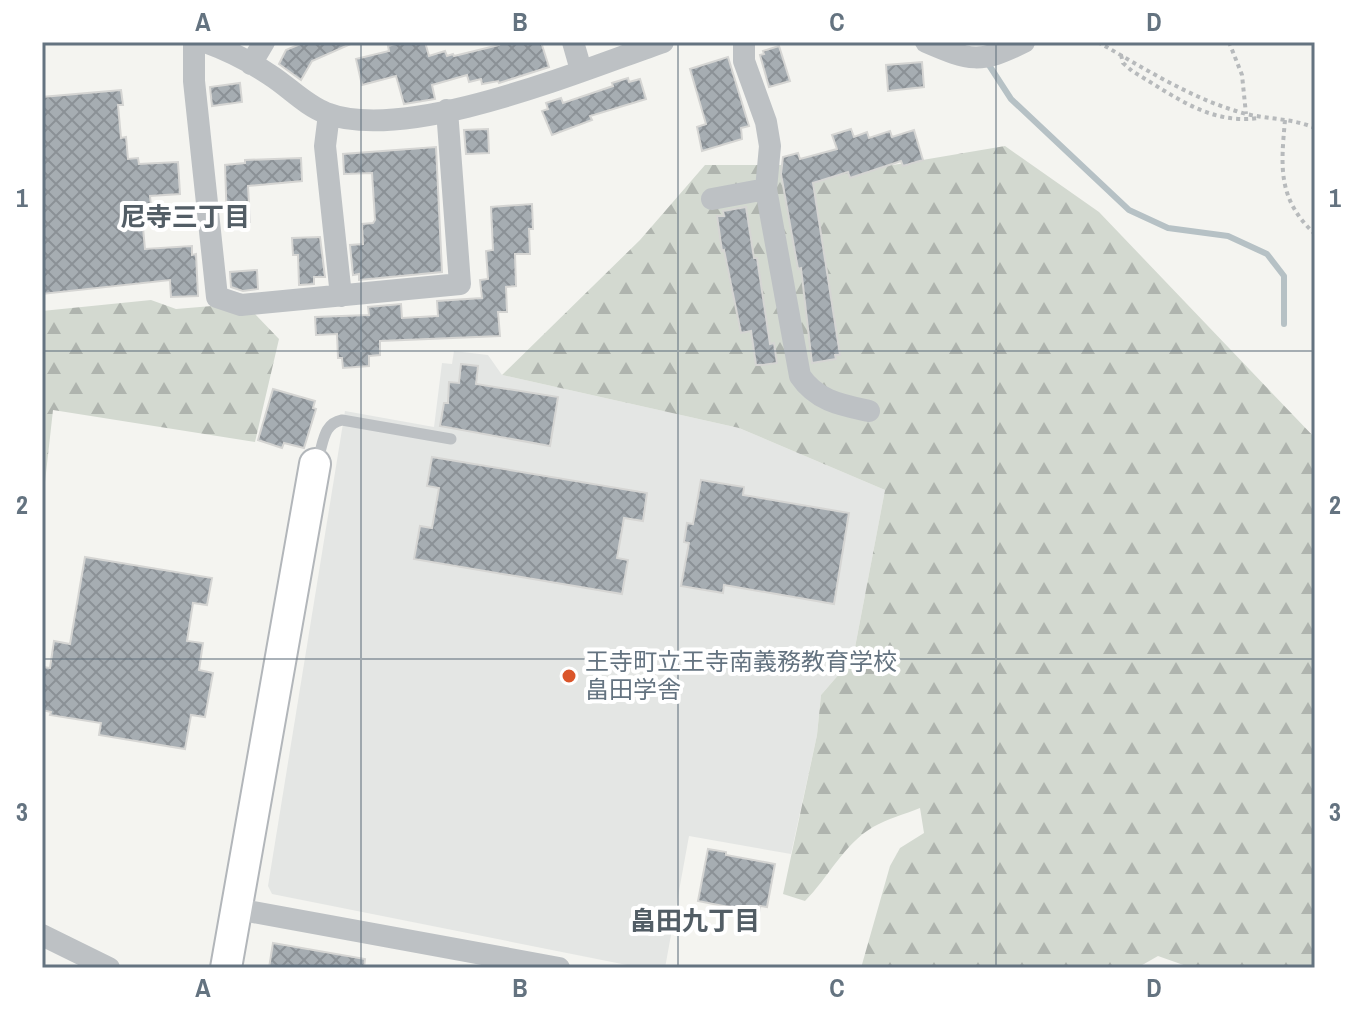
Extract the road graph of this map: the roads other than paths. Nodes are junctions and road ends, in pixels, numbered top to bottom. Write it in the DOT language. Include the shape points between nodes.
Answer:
graph roads {
  1 [pos="194,42"];
  2 [pos="205,42"];
  3 [pos="264,42"];
  4 [pos="573,42"];
  5 [pos="663,42"];
  6 [pos="744,42"];
  7 [pos="926,42"];
  8 [pos="1024,42"];
  9 [pos="251,64"];
  10 [pos="581,70"];
  11 [pos="447,110"];
  12 [pos="329,114"];
  13 [pos="766,189"];
  14 [pos="712,199"];
  15 [pos="341,296"];
  16 [pos="869,411"];
  17 [pos="451,439"];
  18 [pos="315,464"];
  19 [pos="237,909"];
  20 [pos="42,935"];
  21 [pos="109,968"];
  22 [pos="226,968"];
  23 [pos="559,968"];
  1 -- 15 [label="street" via="217,297 241,305"];
  2 -- 9 [label="street"];
  3 -- 9 [label="street"];
  4 -- 10 [label="street"];
  5 -- 10 [label="street"];
  6 -- 13 [label="street" via="744,61 770,146"];
  7 -- 8 [label="street" via="958,56 983,58"];
  9 -- 12 [label="street"];
  10 -- 11 [label="street"];
  11 -- 12 [label="street" via="379,122"];
  11 -- 15 [label="street" via="460,284"];
  12 -- 15 [label="street" via="325,146"];
  13 -- 14 [label="street"];
  13 -- 16 [label="street" via="800,376 810,391 831,403"];
  17 -- 18 [label="lane" via="333,421"];
  18 -- 19 [label="street"];
  19 -- 22 [label="street"];
  19 -- 23 [label="street"];
  20 -- 21 [label="street"];
}
